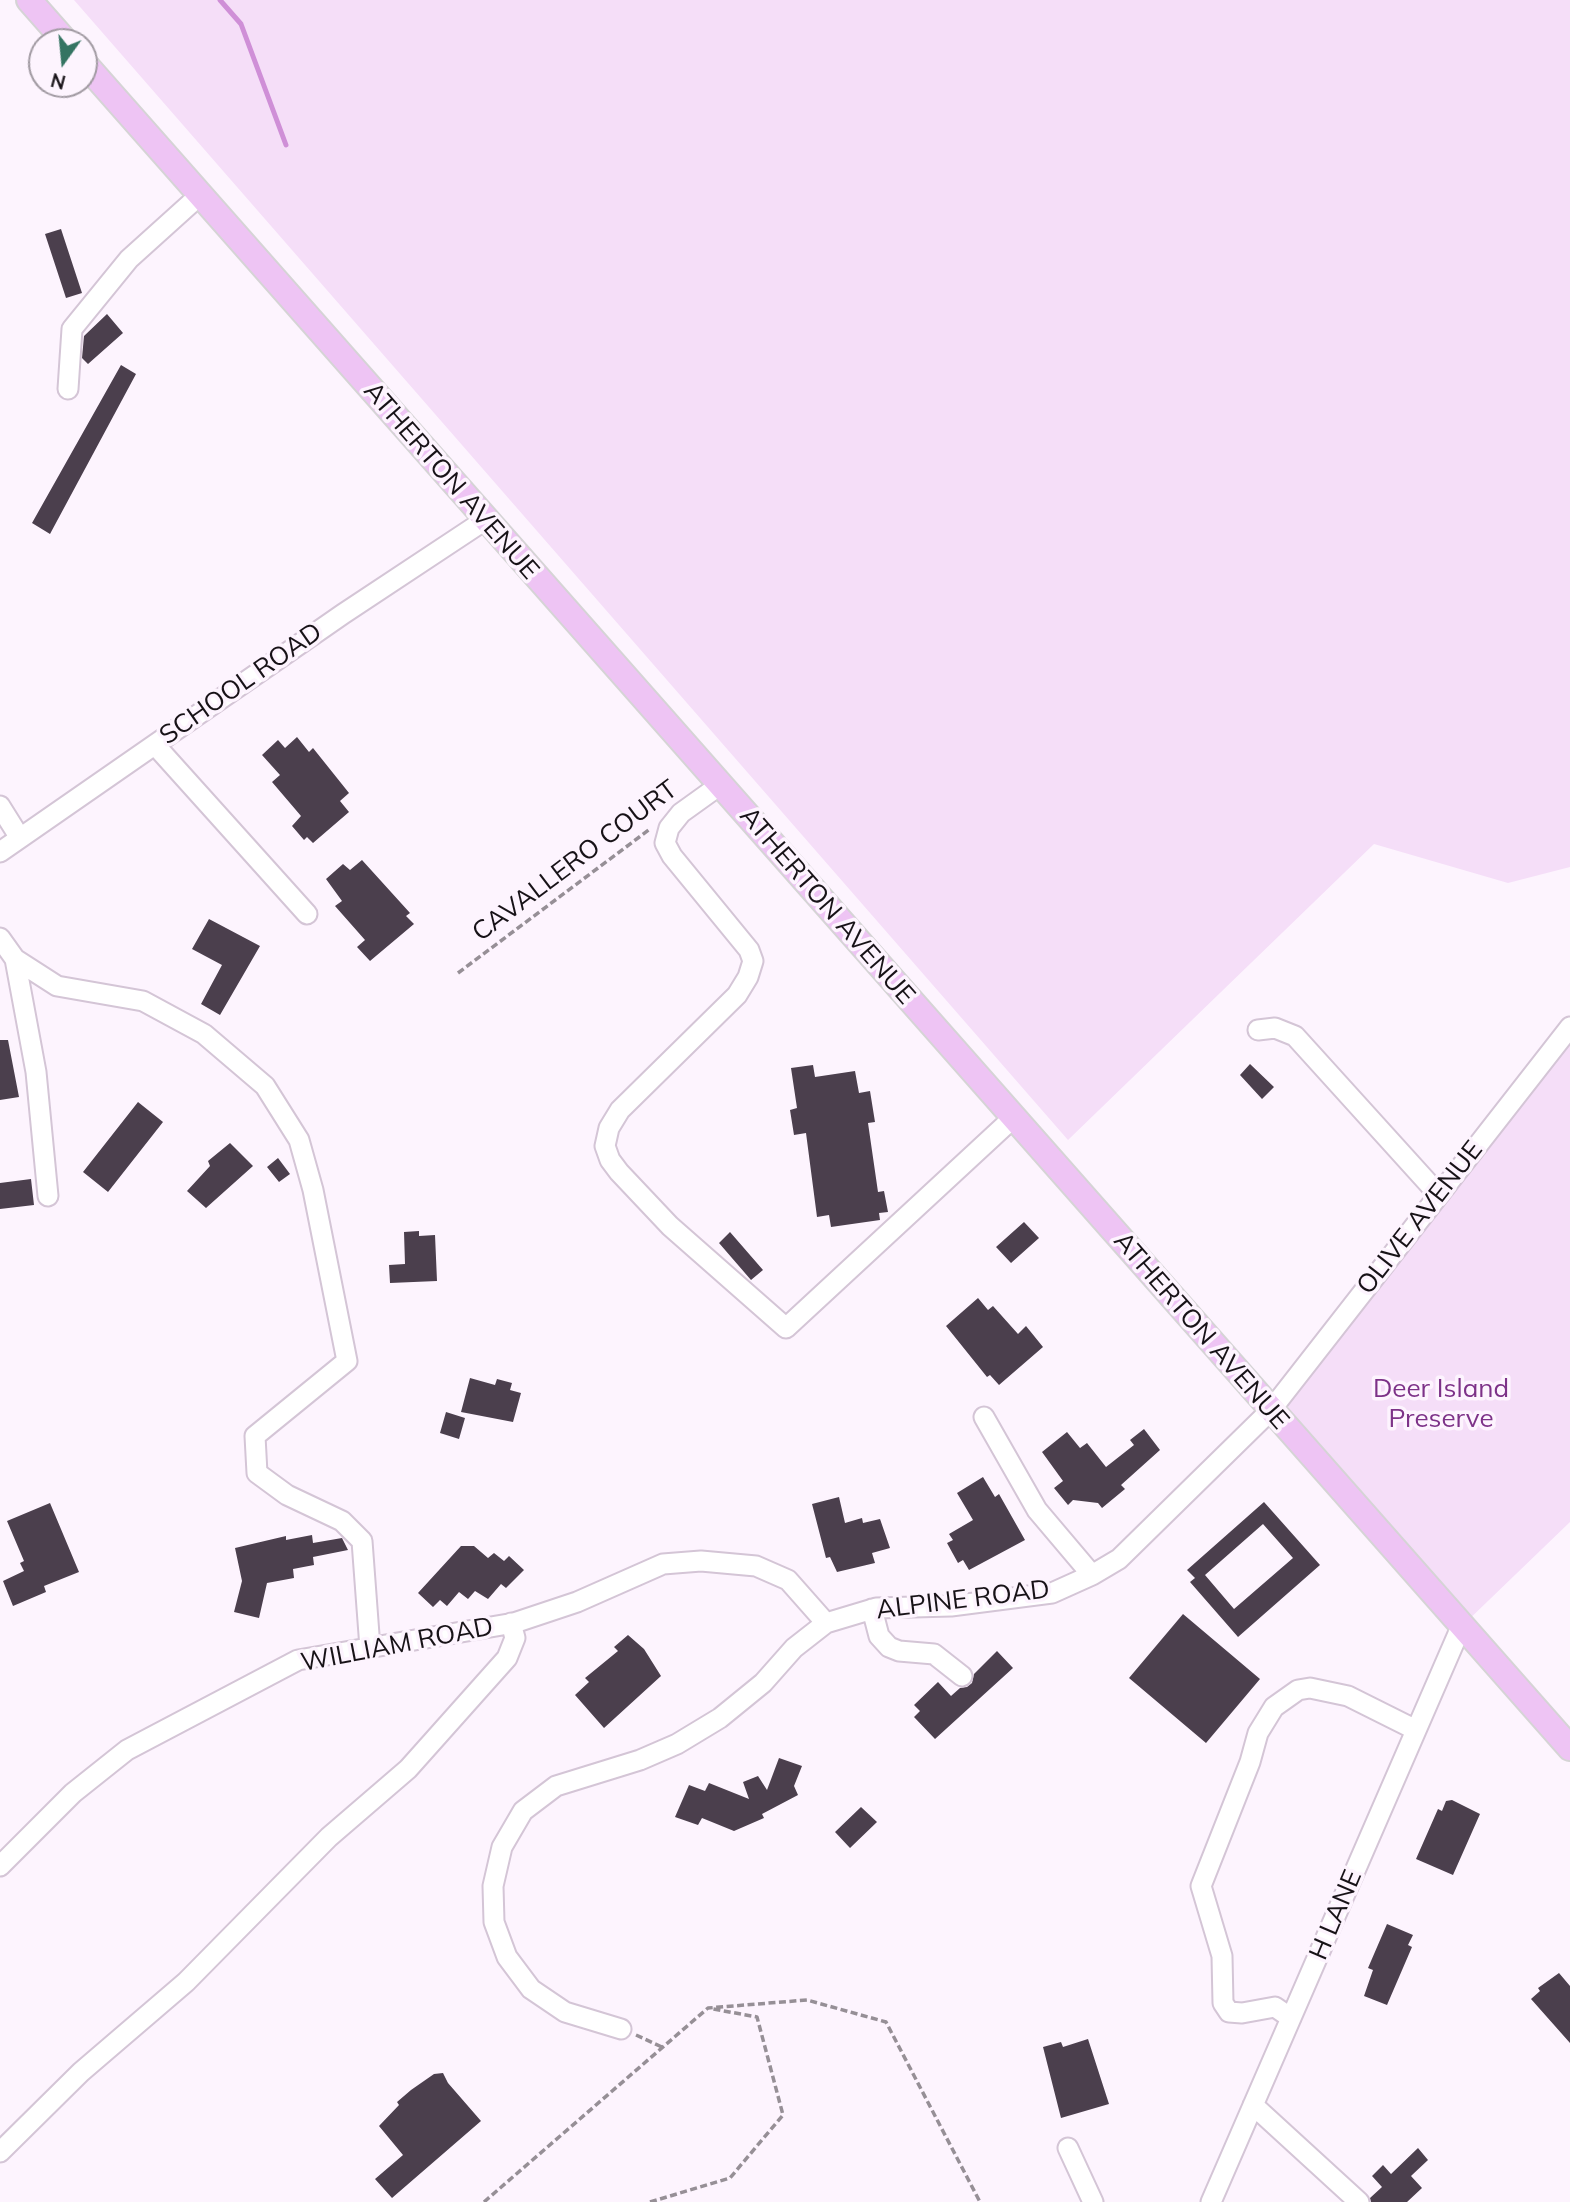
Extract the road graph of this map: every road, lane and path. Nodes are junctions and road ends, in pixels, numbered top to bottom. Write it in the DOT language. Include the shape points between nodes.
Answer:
graph roads {
  1 [pos="29,0"];
  2 [pos="54,28"];
  3 [pos="98,79"];
  4 [pos="200,195"];
  5 [pos="68,389"];
  6 [pos="485,520"];
  7 [pos="155,744"];
  8 [pos="720,785"];
  9 [pos="0,806"];
  10 [pos="651,828"];
  11 [pos="20,838"];
  12 [pos="0,852"];
  13 [pos="307,914"];
  14 [pos="0,938"];
  15 [pos="15,959"];
  16 [pos="458,972"];
  17 [pos="1570,1027"];
  18 [pos="1258,1030"];
  19 [pos="1013,1118"];
  20 [pos="1438,1195"];
  21 [pos="48,1196"];
  22 [pos="1271,1410"];
  23 [pos="984,1417"];
  24 [pos="1092,1575"];
  25 [pos="872,1609"];
  26 [pos="511,1623"];
  27 [pos="826,1623"];
  28 [pos="1461,1627"];
  29 [pos="370,1648"];
  30 [pos="962,1676"];
  31 [pos="1416,1730"];
  32 [pos="1570,1748"];
  33 [pos="0,1866"];
  34 [pos="708,2008"];
  35 [pos="1291,2018"];
  36 [pos="621,2029"];
  37 [pos="662,2048"];
  38 [pos="1253,2105"];
  39 [pos="1068,2148"];
  40 [pos="0,2152"];
  41 [pos="484,2202"];
  42 [pos="650,2202"];
  43 [pos="980,2202"];
  44 [pos="1093,2202"];
  45 [pos="1211,2202"];
  46 [pos="1359,2202"];
  1 -- 2 [label="main road"];
  3 -- 4 [label="main road, ATHERTON AVENUE"];
  4 -- 5 [label="street" via="130,259 72,329"];
  4 -- 6 [label="main road, ATHERTON AVENUE"];
  6 -- 7 [label="street, SCHOOL ROAD"];
  6 -- 8 [label="main road, ATHERTON AVENUE"];
  7 -- 11 [label="street, SCHOOL ROAD"];
  7 -- 13 [label="street"];
  8 -- 19 [label="main road, ATHERTON AVENUE"];
  8 -- 19 [label="street" via="681,813 669,828 665,843 753,961 737,995 620,1110 605,1146 619,1172 670,1226 786,1328"];
  9 -- 11 [label="street"];
  10 -- 16 [label="path, CAVALLERO COURT"];
  11 -- 12 [label="street, SCHOOL ROAD"];
  14 -- 15 [label="street"];
  15 -- 21 [label="street" via="36,1072"];
  15 -- 29 [label="street" via="57,986 143,1001 204,1034 265,1086 299,1140 347,1362 256,1436 257,1473 287,1495 342,1521 362,1541"];
  17 -- 20 [label="street, OLIVE AVENUE"];
  18 -- 20 [label="street" via="1275,1028 1295,1036"];
  19 -- 22 [label="main road, ATHERTON AVENUE"];
  20 -- 22 [label="street, OLIVE AVENUE"];
  22 -- 24 [label="street, ALPINE ROAD" via="1119,1559"];
  22 -- 28 [label="main road, ATHERTON AVENUE"];
  23 -- 24 [label="street" via="1037,1510"];
  24 -- 25 [label="street, ALPINE ROAD" via="1052,1593 951,1606"];
  25 -- 27 [label="street, ALPINE ROAD"];
  25 -- 30 [label="street" via="879,1636 888,1647 934,1654"];
  26 -- 27 [label="street, WILLIAM ROAD" via="577,1602 663,1564 701,1561 757,1566 788,1580"];
  26 -- 29 [label="street, WILLIAM ROAD"];
  26 -- 40 [label="street" via="515,1638 507,1658 408,1769 329,1837 186,1982 81,2072"];
  27 -- 36 [label="street, ALPINE ROAD" via="794,1648 763,1683 698,1731 640,1760 556,1786 523,1811 502,1847 493,1886 494,1922 507,1957 531,1989 565,2012"];
  28 -- 31 [label="street, H LANE"];
  28 -- 32 [label="main road, ATHERTON AVENUE"];
  29 -- 33 [label="street, WILLIAM ROAD" via="298,1660 127,1750 73,1793"];
  31 -- 35 [label="street, H LANE"];
  31 -- 35 [label="street" via="1348,1696 1310,1688 1298,1690 1274,1707 1258,1733 1201,1886 1222,1956 1223,2003 1228,2011 1275,2007"];
  34 -- 37 [label="path"];
  34 -- 42 [label="path" via="757,2017 783,2115 730,2178"];
  34 -- 43 [label="path" via="807,2000 886,2022"];
  35 -- 38 [label="street, H LANE"];
  36 -- 37 [label="path"];
  37 -- 41 [label="path"];
  38 -- 45 [label="street, H LANE"];
  38 -- 46 [label="street"];
  39 -- 44 [label="street"];
}
